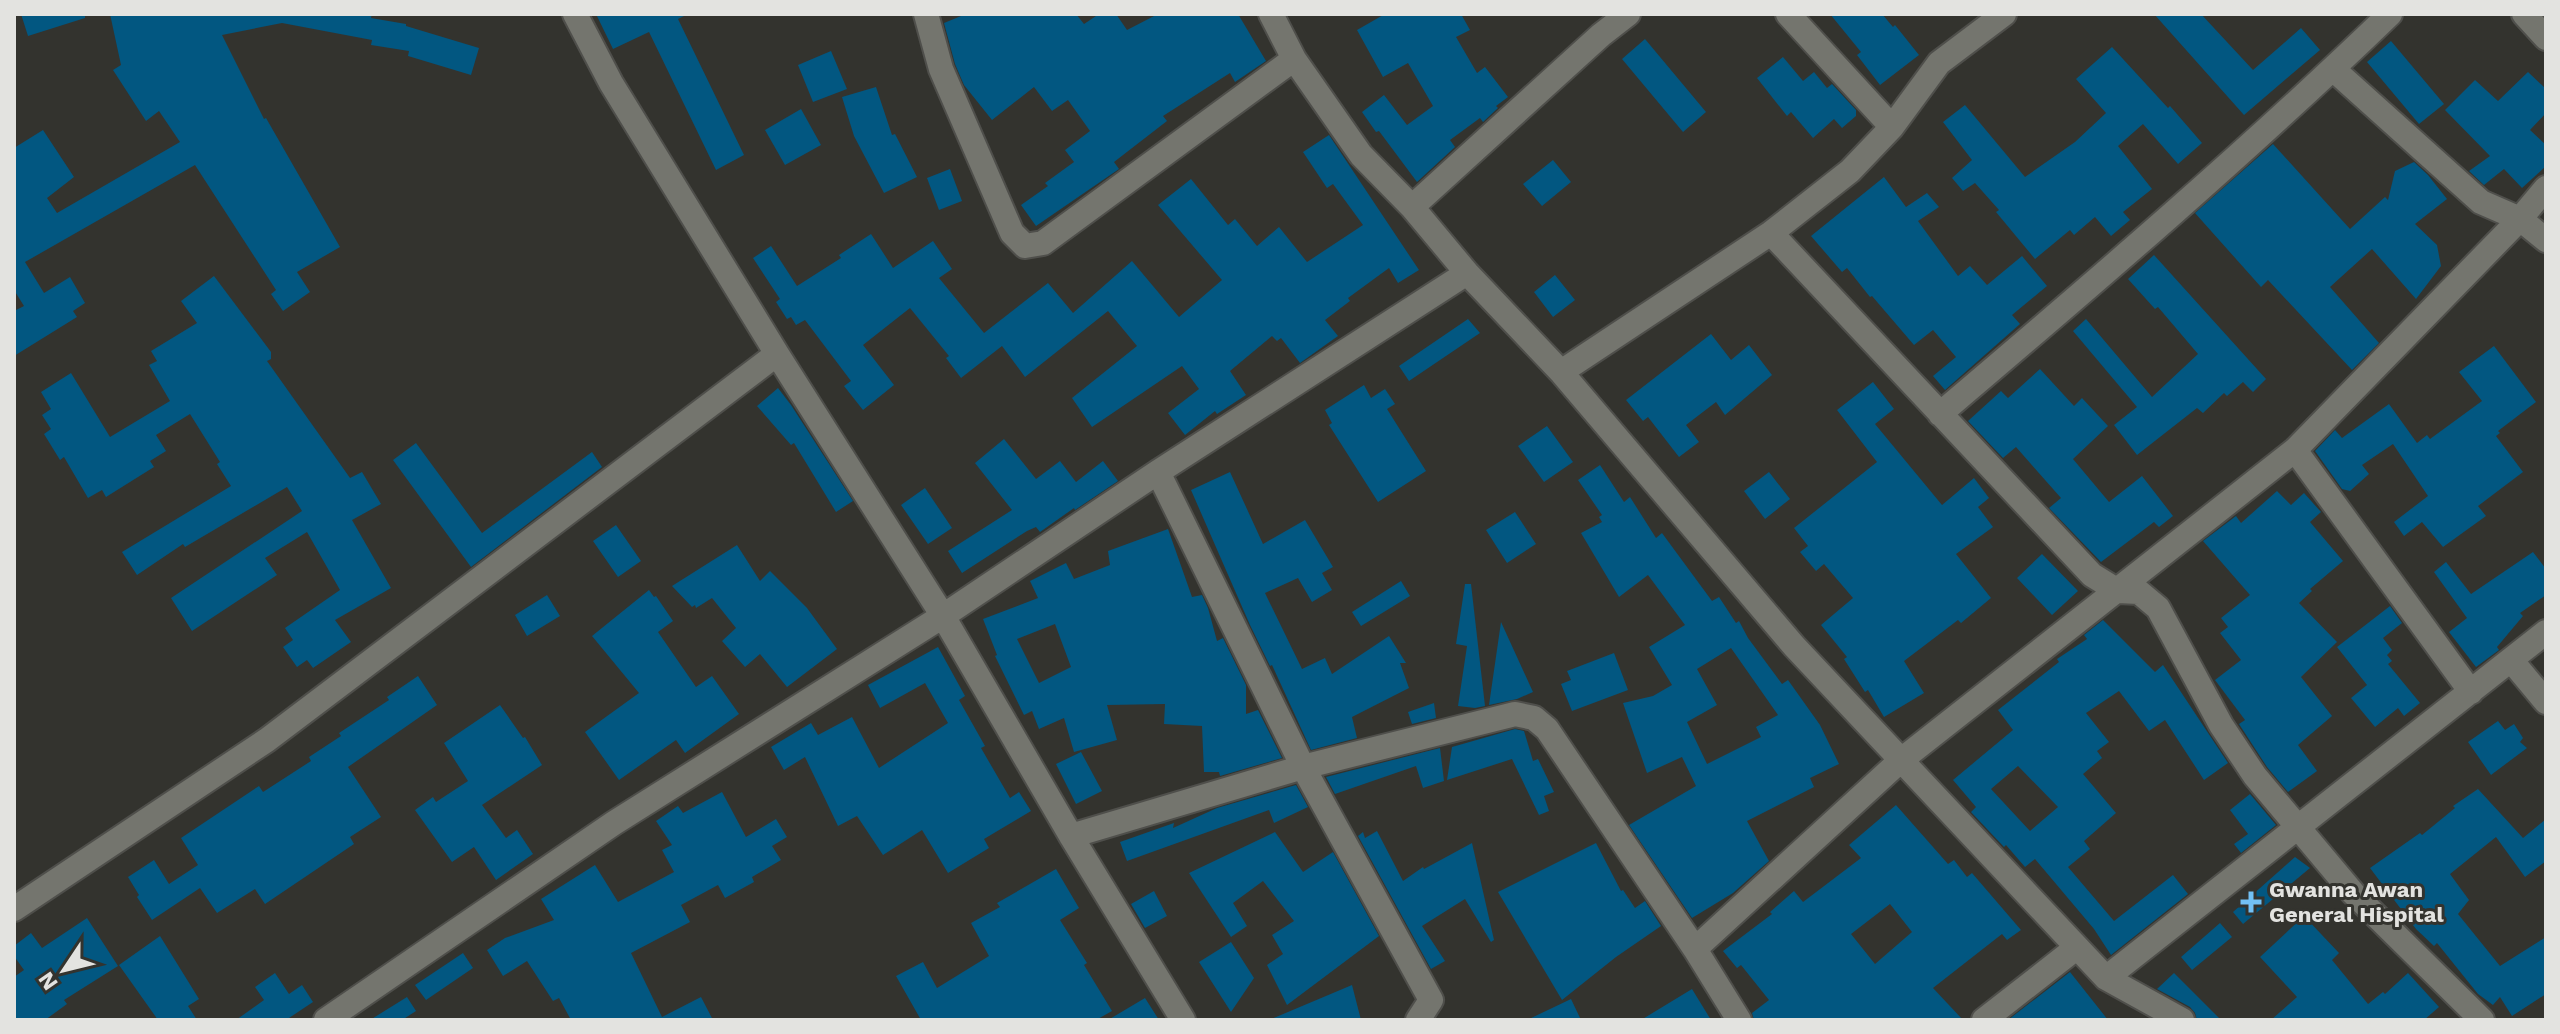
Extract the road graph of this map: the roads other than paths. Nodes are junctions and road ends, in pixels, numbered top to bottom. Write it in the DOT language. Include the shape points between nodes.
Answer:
graph roads {
  1 [pos="575,14"];
  2 [pos="926,14"];
  3 [pos="1271,14"];
  4 [pos="1628,14"];
  5 [pos="1788,14"];
  6 [pos="2004,14"];
  7 [pos="2390,14"];
  8 [pos="2524,14"];
  9 [pos="1597,25"];
  10 [pos="2546,38"];
  11 [pos="1294,59"];
  12 [pos="2333,69"];
  13 [pos="1892,127"];
  14 [pos="2546,188"];
  15 [pos="1412,207"];
  16 [pos="2520,219"];
  17 [pos="1771,233"];
  18 [pos="2546,240"];
  19 [pos="1467,273"];
  20 [pos="777,354"];
  21 [pos="1561,372"];
  22 [pos="1940,414"];
  23 [pos="2295,450"];
  24 [pos="1158,472"];
  25 [pos="2118,591"];
  26 [pos="943,616"];
  27 [pos="2546,632"];
  28 [pos="2511,660"];
  29 [pos="2471,692"];
  30 [pos="2546,702"];
  31 [pos="1900,761"];
  32 [pos="1303,767"];
  33 [pos="2299,829"];
  34 [pos="1071,836"];
  35 [pos="14,909"];
  36 [pos="2076,948"];
  37 [pos="1695,949"];
  38 [pos="2106,978"];
  39 [pos="326,1020"];
  40 [pos="1183,1020"];
  41 [pos="1418,1020"];
  42 [pos="1739,1020"];
  43 [pos="1984,1020"];
  44 [pos="2182,1020"];
  45 [pos="2482,1020"];
  1 -- 20 [label="street" via="611,83"];
  2 -- 11 [label="street" via="941,69 1012,233 1025,246 1043,243"];
  3 -- 11 [label="street"];
  4 -- 9 [label="street"];
  5 -- 13 [label="street"];
  6 -- 13 [label="street" via="1939,63"];
  7 -- 12 [label="street"];
  8 -- 10 [label="street"];
  9 -- 15 [label="street"];
  11 -- 15 [label="street" via="1361,155"];
  12 -- 16 [label="street" via="2481,202"];
  12 -- 22 [label="street"];
  13 -- 17 [label="street" via="1850,171"];
  14 -- 16 [label="street"];
  15 -- 19 [label="street"];
  16 -- 18 [label="street"];
  16 -- 23 [label="street"];
  17 -- 21 [label="street"];
  17 -- 22 [label="street"];
  19 -- 21 [label="street"];
  19 -- 24 [label="street"];
  20 -- 26 [label="street"];
  20 -- 35 [label="street" via="267,740"];
  21 -- 31 [label="street" via="1794,646"];
  22 -- 25 [label="street" via="2092,575"];
  23 -- 25 [label="street"];
  23 -- 29 [label="street"];
  24 -- 26 [label="street"];
  24 -- 32 [label="street"];
  25 -- 31 [label="street"];
  25 -- 33 [label="street" via="2139,592 2158,608 2221,725"];
  26 -- 34 [label="street"];
  26 -- 39 [label="street" via="614,823"];
  27 -- 28 [label="street"];
  28 -- 29 [label="street"];
  28 -- 30 [label="street"];
  29 -- 33 [label="street"];
  31 -- 36 [label="street"];
  31 -- 37 [label="street"];
  32 -- 34 [label="street"];
  32 -- 37 [label="street" via="1515,714 1534,718 1547,729"];
  32 -- 41 [label="street" via="1431,1000"];
  33 -- 38 [label="street"];
  33 -- 45 [label="street" via="2353,893"];
  34 -- 40 [label="street"];
  36 -- 38 [label="street"];
  36 -- 43 [label="street"];
  37 -- 42 [label="street"];
  38 -- 44 [label="street"];
}
